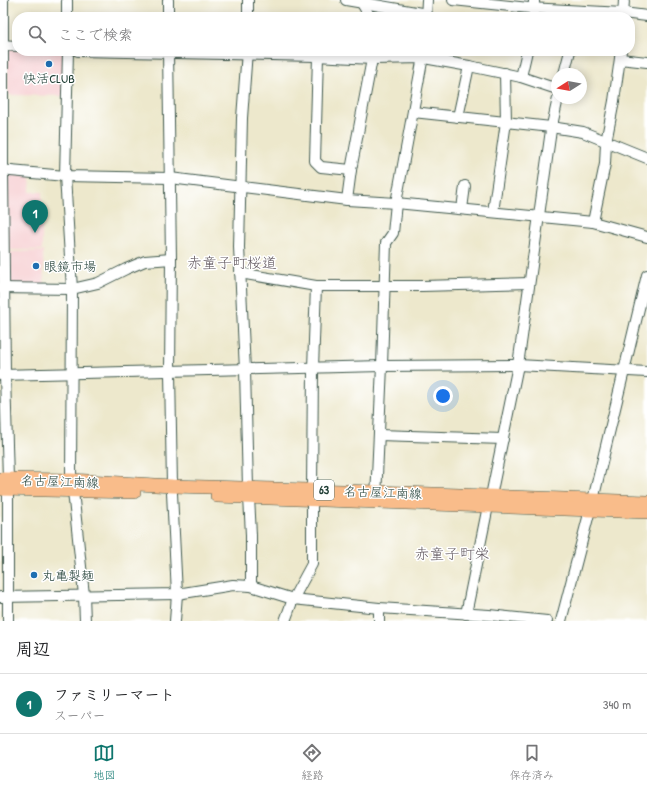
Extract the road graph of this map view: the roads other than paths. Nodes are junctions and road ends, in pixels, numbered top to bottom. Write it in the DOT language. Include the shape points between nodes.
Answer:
graph roads {
  1 [pos="3,0"];
  2 [pos="67,0"];
  3 [pos="168,0"];
  4 [pos="248,0"];
  5 [pos="346,0"];
  6 [pos="427,0"];
  7 [pos="454,0"];
  8 [pos="624,0"];
  9 [pos="360,1"];
  10 [pos="534,8"];
  11 [pos="67,12"];
  12 [pos="168,12"];
  13 [pos="248,12"];
  14 [pos="367,12"];
  15 [pos="408,12"];
  16 [pos="426,12"];
  17 [pos="565,12"];
  18 [pos="623,12"];
  19 [pos="635,16"];
  20 [pos="647,16"];
  21 [pos="2,45"];
  22 [pos="12,46"];
  23 [pos="68,56"];
  24 [pos="168,56"];
  25 [pos="247,56"];
  26 [pos="318,56"];
  27 [pos="373,56"];
  28 [pos="424,56"];
  29 [pos="432,56"];
  30 [pos="526,56"];
  31 [pos="569,56"];
  32 [pos="620,56"];
  33 [pos="624,56"];
  34 [pos="647,62"];
  35 [pos="469,66"];
  36 [pos="566,68"];
  37 [pos="505,74"];
  38 [pos="521,77"];
  39 [pos="551,87"];
  40 [pos="557,104"];
  41 [pos="413,112"];
  42 [pos="458,117"];
  43 [pos="506,122"];
  44 [pos="551,127"];
  45 [pos="606,142"];
  46 [pos="647,158"];
  47 [pos="2,170"];
  48 [pos="351,170"];
  49 [pos="65,176"];
  50 [pos="170,178"];
  51 [pos="465,186"];
  52 [pos="241,187"];
  53 [pos="347,200"];
  54 [pos="396,203"];
  55 [pos="462,209"];
  56 [pos="494,212"];
  57 [pos="539,216"];
  58 [pos="593,222"];
  59 [pos="647,238"];
  60 [pos="171,259"];
  61 [pos="240,274"];
  62 [pos="647,275"];
  63 [pos="529,282"];
  64 [pos="316,286"];
  65 [pos="385,286"];
  66 [pos="2,288"];
  67 [pos="72,289"];
  68 [pos="518,365"];
  69 [pos="382,366"];
  70 [pos="313,368"];
  71 [pos="245,370"];
  72 [pos="170,372"];
  73 [pos="624,372"];
  74 [pos="647,372"];
  75 [pos="72,374"];
  76 [pos="3,375"];
  77 [pos="379,435"];
  78 [pos="503,439"];
  79 [pos="4,484"];
  80 [pos="72,486"];
  81 [pos="172,489"];
  82 [pos="248,493"];
  83 [pos="312,495"];
  84 [pos="376,497"];
  85 [pos="489,501"];
  86 [pos="647,502"];
  87 [pos="591,505"];
  88 [pos="647,512"];
  89 [pos="251,586"];
  90 [pos="177,594"];
  91 [pos="84,595"];
  92 [pos="4,597"];
  93 [pos="293,599"];
  94 [pos="379,608"];
  95 [pos="466,614"];
  96 [pos="489,618"];
  97 [pos="8,621"];
  98 [pos="85,621"];
  99 [pos="175,621"];
  100 [pos="285,621"];
  101 [pos="379,621"];
  102 [pos="547,621"];
  103 [pos="561,621"];
  1 -- 21 [label="street"];
  2 -- 11 [label="street"];
  3 -- 12 [label="street"];
  4 -- 13 [label="street"];
  5 -- 9 [label="street"];
  6 -- 16 [label="street"];
  7 -- 10 [label="street"];
  8 -- 18 [label="street"];
  9 -- 14 [label="street"];
  9 -- 15 [label="street"];
  10 -- 17 [label="street"];
  19 -- 20 [label="street"];
  21 -- 22 [label="street"];
  21 -- 47 [label="street"];
  23 -- 49 [label="street"];
  24 -- 50 [label="street"];
  25 -- 52 [label="street" via="242,118"];
  26 -- 48 [label="street" via="315,161 321,167"];
  27 -- 48 [label="street"];
  28 -- 41 [label="street"];
  29 -- 35 [label="street"];
  30 -- 38 [label="street"];
  31 -- 36 [label="street"];
  32 -- 45 [label="street"];
  33 -- 34 [label="street"];
  35 -- 37 [label="street"];
  35 -- 42 [label="street"];
  37 -- 38 [label="street"];
  37 -- 43 [label="street"];
  38 -- 39 [label="street"];
  40 -- 44 [label="street"];
  41 -- 42 [label="street"];
  41 -- 54 [label="street"];
  42 -- 43 [label="street"];
  43 -- 44 [label="street"];
  43 -- 56 [label="street"];
  44 -- 45 [label="street" via="583,132"];
  44 -- 57 [label="street"];
  45 -- 46 [label="street"];
  45 -- 58 [label="street" via="605,164"];
  47 -- 49 [label="street"];
  47 -- 66 [label="street"];
  48 -- 53 [label="street"];
  49 -- 50 [label="street"];
  49 -- 67 [label="street"];
  50 -- 52 [label="street"];
  50 -- 60 [label="street"];
  51 -- 55 [label="street"];
  52 -- 53 [label="street"];
  52 -- 61 [label="street"];
  53 -- 54 [label="street"];
  54 -- 55 [label="street"];
  54 -- 65 [label="street" via="393,233 386,243"];
  55 -- 56 [label="street"];
  56 -- 57 [label="street"];
  57 -- 58 [label="street"];
  57 -- 63 [label="street"];
  58 -- 59 [label="street"];
  60 -- 67 [label="street" via="145,261 98,283"];
  60 -- 72 [label="street"];
  61 -- 64 [label="street"];
  61 -- 71 [label="street"];
  62 -- 73 [label="street"];
  63 -- 65 [label="street"];
  63 -- 68 [label="street"];
  64 -- 65 [label="street"];
  64 -- 70 [label="street"];
  65 -- 69 [label="street"];
  66 -- 67 [label="street"];
  66 -- 76 [label="street"];
  67 -- 75 [label="street"];
  68 -- 69 [label="street"];
  68 -- 73 [label="street"];
  68 -- 78 [label="street"];
  69 -- 70 [label="street"];
  69 -- 77 [label="street"];
  70 -- 71 [label="street"];
  70 -- 83 [label="street"];
  71 -- 72 [label="street"];
  71 -- 82 [label="street"];
  72 -- 75 [label="street"];
  72 -- 81 [label="street"];
  73 -- 74 [label="street"];
  73 -- 87 [label="street"];
  75 -- 76 [label="street"];
  75 -- 80 [label="street"];
  76 -- 79 [label="street"];
  77 -- 78 [label="street"];
  77 -- 84 [label="street"];
  78 -- 85 [label="street"];
  79 -- 80 [label="main road, 名古屋江南線 / 63"];
  79 -- 92 [label="street"];
  80 -- 81 [label="main road, 名古屋江南線 / 63"];
  80 -- 91 [label="street"];
  81 -- 82 [label="main road, 名古屋江南線 / 63"];
  81 -- 90 [label="street"];
  82 -- 83 [label="main road, 名古屋江南線 / 63"];
  82 -- 89 [label="street"];
  83 -- 84 [label="main road, 名古屋江南線 / 63"];
  83 -- 93 [label="street" via="312,564"];
  84 -- 85 [label="main road, 名古屋江南線 / 63"];
  85 -- 87 [label="main road, 名古屋江南線 / 63"];
  85 -- 95 [label="street"];
  86 -- 87 [label="main road, 名古屋江南線 / 63"];
  87 -- 88 [label="main road, 名古屋江南線 / 63"];
  87 -- 103 [label="street"];
  89 -- 90 [label="street" via="233,585"];
  89 -- 93 [label="street"];
  90 -- 91 [label="street"];
  90 -- 99 [label="street"];
  91 -- 92 [label="street"];
  91 -- 98 [label="street"];
  92 -- 97 [label="street"];
  93 -- 94 [label="street"];
  93 -- 100 [label="street"];
  94 -- 95 [label="street"];
  94 -- 101 [label="street"];
  95 -- 96 [label="street"];
  96 -- 102 [label="street"];
}
